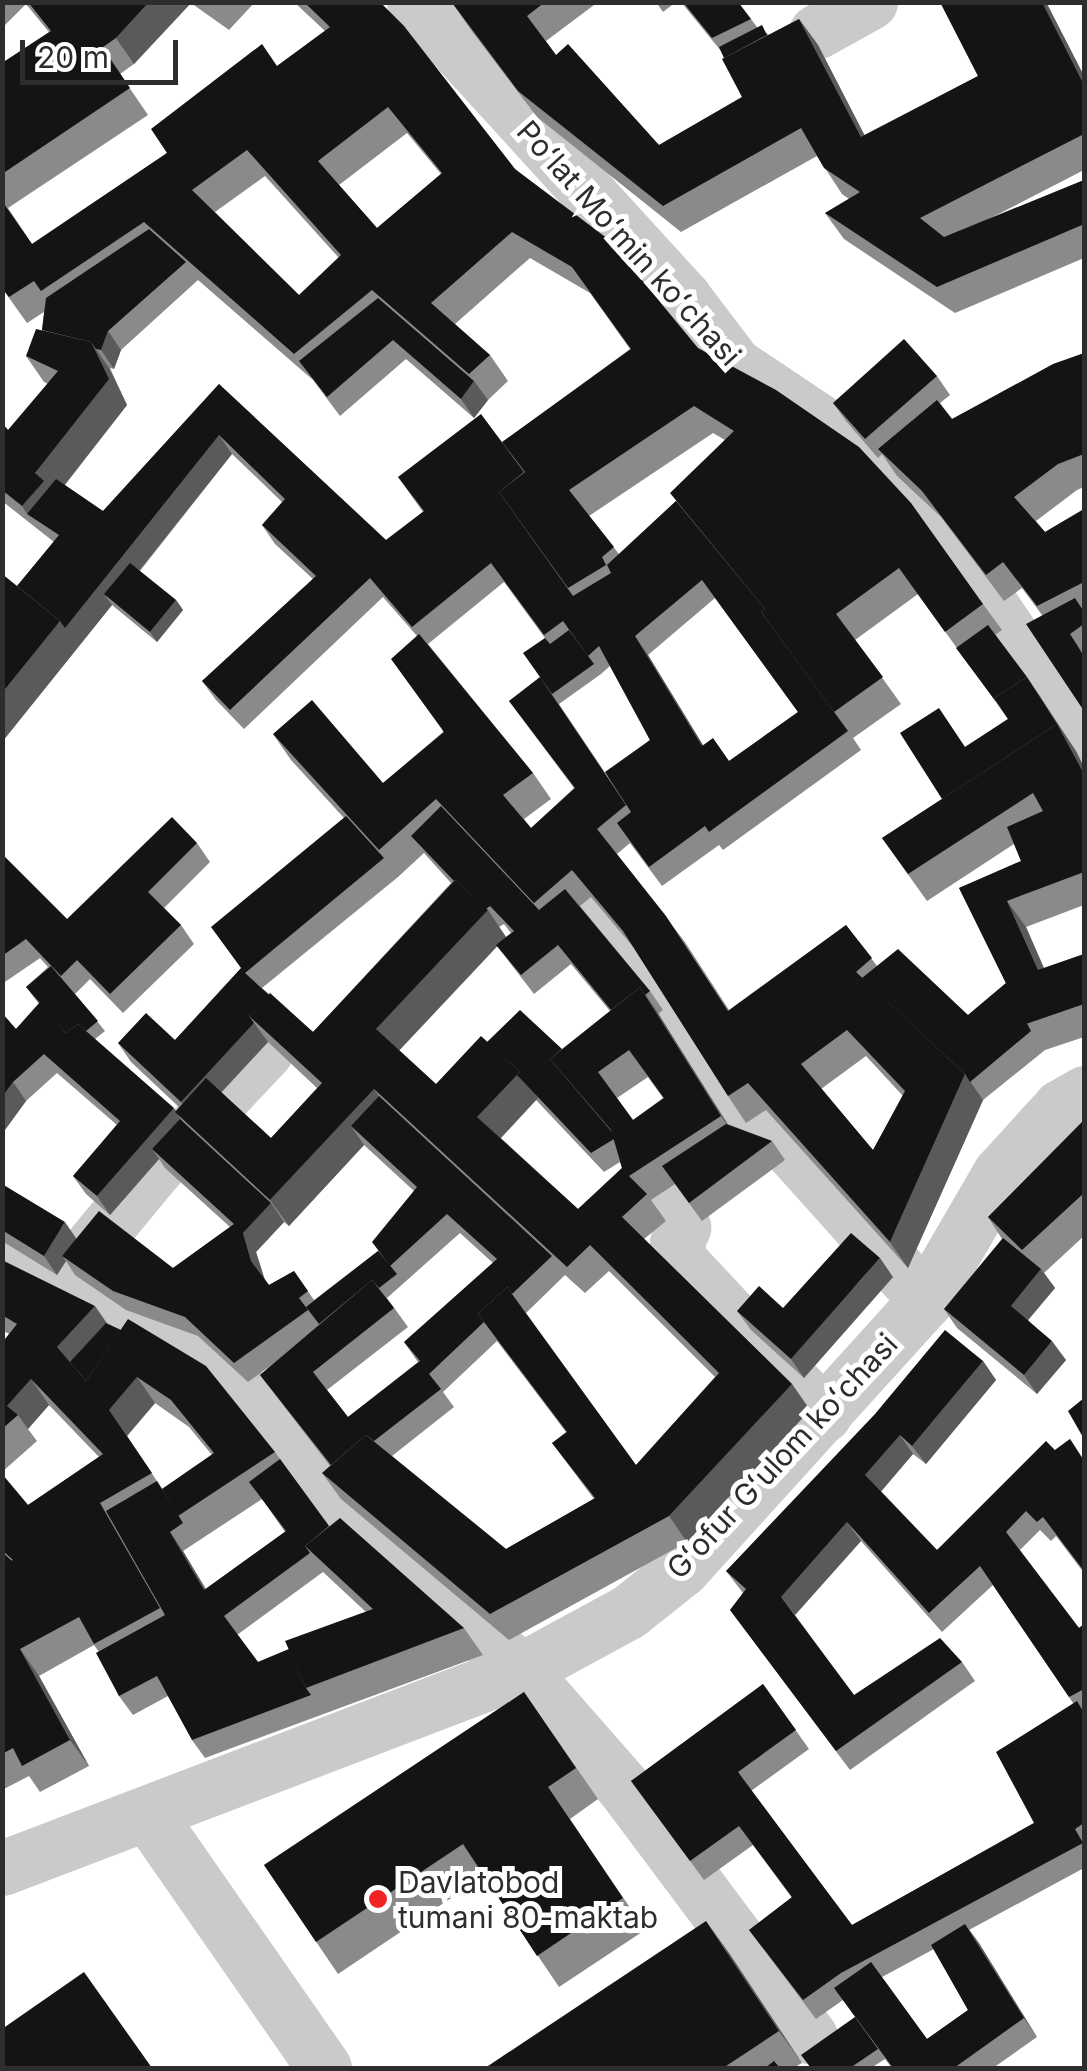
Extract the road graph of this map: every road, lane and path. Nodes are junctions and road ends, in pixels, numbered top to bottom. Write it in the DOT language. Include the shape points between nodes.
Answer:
graph roads {
  1 [pos="414,2"];
  2 [pos="870,2"];
  3 [pos="816,32"];
  4 [pos="1084,742"];
  5 [pos="594,914"];
  6 [pos="266,1051"];
  7 [pos="1084,1094"];
  8 [pos="668,1197"];
  9 [pos="2,1254"];
  10 [pos="62,1284"];
  11 [pos="926,1300"];
  12 [pos="824,1415"];
  13 [pos="522,1670"];
  14 [pos="146,1813"];
  15 [pos="2,1868"];
  16 [pos="810,2036"];
  17 [pos="324,2068"];
  1 -- 4 [label="street, Poʻlat Moʻmin koʻchasi" via="684,298 735,365 849,441 934,523"];
  2 -- 3 [label="street"];
  5 -- 11 [label="street" via="673,1016 747,1137 767,1122"];
  6 -- 10 [label="street" via="130,1197"];
  7 -- 11 [label="street, Gʻofur Gʻulom koʻchasi" via="1060,1107 1000,1173"];
  8 -- 12 [label="street" via="683,1226 676,1243 680,1260"];
  9 -- 10 [label="street"];
  10 -- 13 [label="street" via="237,1385 337,1510"];
  11 -- 12 [label="street, Gʻofur Gʻulom koʻchasi"];
  12 -- 13 [label="street, Gʻofur Gʻulom koʻchasi" via="682,1569 628,1612"];
  13 -- 14 [label="street, Gʻofur Gʻulom koʻchasi"];
  13 -- 16 [label="street" via="626,1790"];
  14 -- 15 [label="street, Gʻofur Gʻulom koʻchasi"];
  14 -- 17 [label="street"];
}
